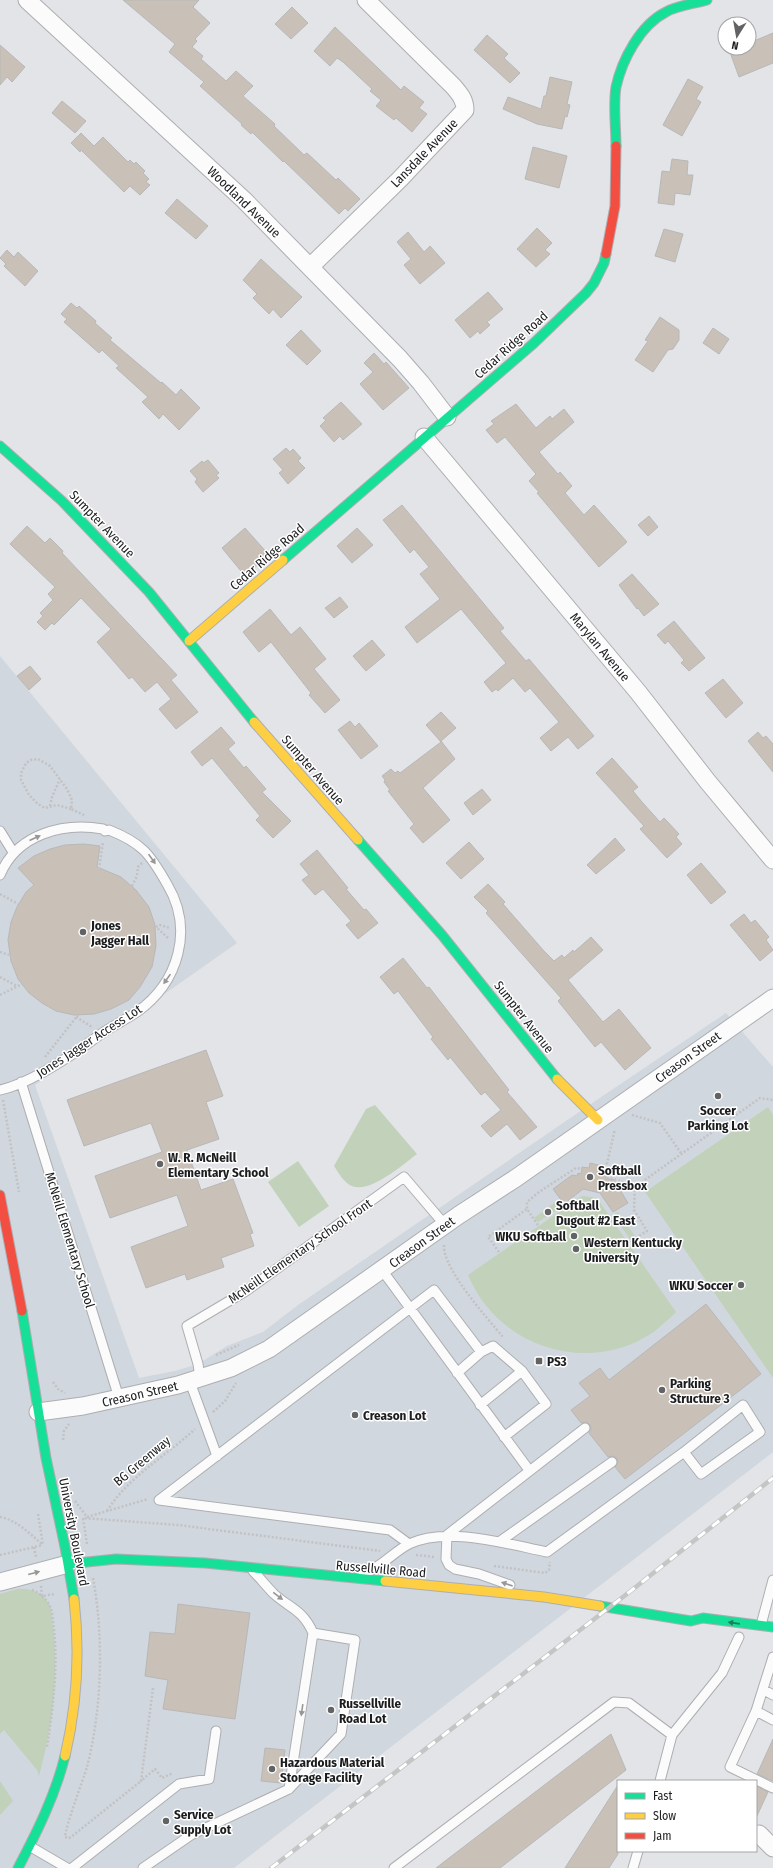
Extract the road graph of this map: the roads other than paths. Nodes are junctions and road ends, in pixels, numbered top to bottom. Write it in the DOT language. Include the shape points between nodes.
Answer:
graph roads {
  1 [pos="27,0"];
  2 [pos="366,0"];
  3 [pos="707,0"];
  4 [pos="310,267"];
  5 [pos="447,417"];
  6 [pos="424,437"];
  7 [pos="0,446"];
  8 [pos="189,642"];
  9 [pos="0,831"];
  10 [pos="13,852"];
  11 [pos="773,860"];
  12 [pos="0,875"];
  13 [pos="773,998"];
  14 [pos="21,1082"];
  15 [pos="1,1090"];
  16 [pos="598,1120"];
  17 [pos="0,1195"];
  18 [pos="445,1225"];
  19 [pos="382,1270"];
  20 [pos="409,1307"];
  21 [pos="481,1352"];
  22 [pos="522,1371"];
  23 [pos="457,1373"];
  24 [pos="196,1376"];
  25 [pos="119,1398"];
  26 [pos="480,1405"];
  27 [pos="38,1412"];
  28 [pos="585,1428"];
  29 [pos="504,1438"];
  30 [pos="684,1452"];
  31 [pos="217,1456"];
  32 [pos="612,1462"];
  33 [pos="529,1470"];
  34 [pos="447,1535"];
  35 [pos="499,1542"];
  36 [pos="409,1544"];
  37 [pos="68,1564"];
  38 [pos="251,1568"];
  39 [pos="349,1579"];
  40 [pos="773,1580"];
  41 [pos="0,1582"];
  42 [pos="544,1597"];
  43 [pos="770,1605"];
  44 [pos="690,1621"];
  45 [pos="761,1626"];
  46 [pos="773,1627"];
  47 [pos="701,1628"];
  48 [pos="313,1633"];
  49 [pos="739,1637"];
  50 [pos="773,1658"];
  51 [pos="764,1690"];
  52 [pos="773,1695"];
  53 [pos="756,1711"];
  54 [pos="773,1720"];
  55 [pos="216,1731"];
  56 [pos="672,1735"];
  57 [pos="660,1780"];
  58 [pos="757,1780"];
  59 [pos="757,1780"];
  60 [pos="773,1788"];
  61 [pos="289,1789"];
  62 [pos="759,1834"];
  63 [pos="31,1847"];
  64 [pos="773,1848"];
  65 [pos="638,1852"];
  66 [pos="18,1868"];
  67 [pos="66,1868"];
  68 [pos="72,1868"];
  69 [pos="143,1868"];
  70 [pos="394,1868"];
  71 [pos="633,1868"];
  1 -- 4 [label="street, Woodland Avenue" via="244,200"];
  2 -- 4 [label="street, Lansdale Avenue" via="453,86 465,103 464,110 396,184"];
  3 -- 5 [label="street, Cedar Ridge Road" via="665,12 652,23 634,46 618,77 614,206 608,250 594,283 534,343"];
  4 -- 5 [label="street, Woodland Avenue" via="400,358"];
  5 -- 6 [label="street, Cedar Ridge Road"];
  6 -- 8 [label="street, Cedar Ridge Road"];
  6 -- 11 [label="street, Marylan Avenue" via="638,692"];
  7 -- 8 [label="street, Sumpter Avenue" via="43,483 118,559 149,592"];
  8 -- 16 [label="street, Sumpter Avenue" via="275,747 442,935 550,1072"];
  9 -- 10 [label="lane"];
  10 -- 12 [label="lane, Jones Jagger Access Lot"];
  10 -- 14 [label="lane, Jones Jagger Access Lot, one-way" via="27,842 61,829 94,828 125,836 138,844 150,857 171,890 179,912 182,931 173,972 138,1012 84,1047"];
  13 -- 16 [label="street, Creason Street"];
  14 -- 15 [label="lane, Jones Jagger Access Lot"];
  14 -- 25 [label="lane, McNeill Elementary School"];
  16 -- 18 [label="street, Creason Street"];
  17 -- 27 [label="street, University Boulevard"];
  18 -- 19 [label="street, Creason Street"];
  18 -- 24 [label="lane, McNeill Elementary School Front" via="404,1177 246,1291 186,1326"];
  19 -- 20 [label="lane"];
  19 -- 24 [label="street, Creason Street" via="269,1348 231,1368"];
  20 -- 21 [label="lane" via="434,1290"];
  20 -- 23 [label="lane"];
  20 -- 31 [label="lane"];
  21 -- 22 [label="lane" via="493,1346"];
  21 -- 23 [label="lane"];
  22 -- 26 [label="lane"];
  22 -- 29 [label="lane" via="546,1404"];
  23 -- 26 [label="lane"];
  24 -- 25 [label="street, Creason Street"];
  24 -- 31 [label="lane"];
  25 -- 27 [label="street, Creason Street"];
  26 -- 29 [label="lane"];
  27 -- 37 [label="street, University Boulevard"];
  28 -- 33 [label="lane"];
  29 -- 33 [label="lane"];
  30 -- 30 [label="lane" via="743,1405 760,1432 701,1474"];
  30 -- 35 [label="lane" via="547,1552"];
  31 -- 36 [label="lane" via="160,1500 390,1530"];
  32 -- 35 [label="lane"];
  33 -- 34 [label="lane"];
  34 -- 35 [label="lane"];
  34 -- 36 [label="lane"];
  42 -- 34 [label="lane, one-way" via="479,1574 455,1569 446,1559"];
  36 -- 39 [label="lane" via="378,1566"];
  37 -- 38 [label="street, Russellville Road" via="146,1559"];
  41 -- 37 [label="street, one-way"];
  37 -- 63 [label="street, University Boulevard" via="76,1637 74,1715 57,1786"];
  38 -- 39 [label="street, Russellville Road"];
  38 -- 48 [label="lane, one-way" via="275,1595 298,1611 308,1622"];
  39 -- 42 [label="street, Russellville Road"];
  40 -- 43 [label="lane"];
  42 -- 44 [label="street, Russellville Road"];
  43 -- 45 [label="lane"];
  45 -- 44 [label="street, Russellville Road, one-way" via="703,1618"];
  44 -- 47 [label="street, Russellville Road"];
  45 -- 46 [label="street, Russellville Road"];
  48 -- 61 [label="lane, one-way"];
  48 -- 61 [label="lane" via="355,1640 341,1734"];
  49 -- 56 [label="lane" via="722,1673"];
  50 -- 51 [label="lane"];
  51 -- 52 [label="lane"];
  51 -- 53 [label="lane"];
  53 -- 54 [label="lane"];
  53 -- 59 [label="lane" via="730,1767"];
  55 -- 68 [label="lane" via="209,1779 179,1784"];
  56 -- 57 [label="lane"];
  56 -- 70 [label="lane" via="629,1703 614,1702"];
  58 -- 60 [label="lane"];
  61 -- 69 [label="lane" via="191,1835"];
  62 -- 64 [label="street"];
  63 -- 66 [label="street, University Boulevard"];
  63 -- 67 [label="lane"];
  65 -- 71 [label="lane"];
}
